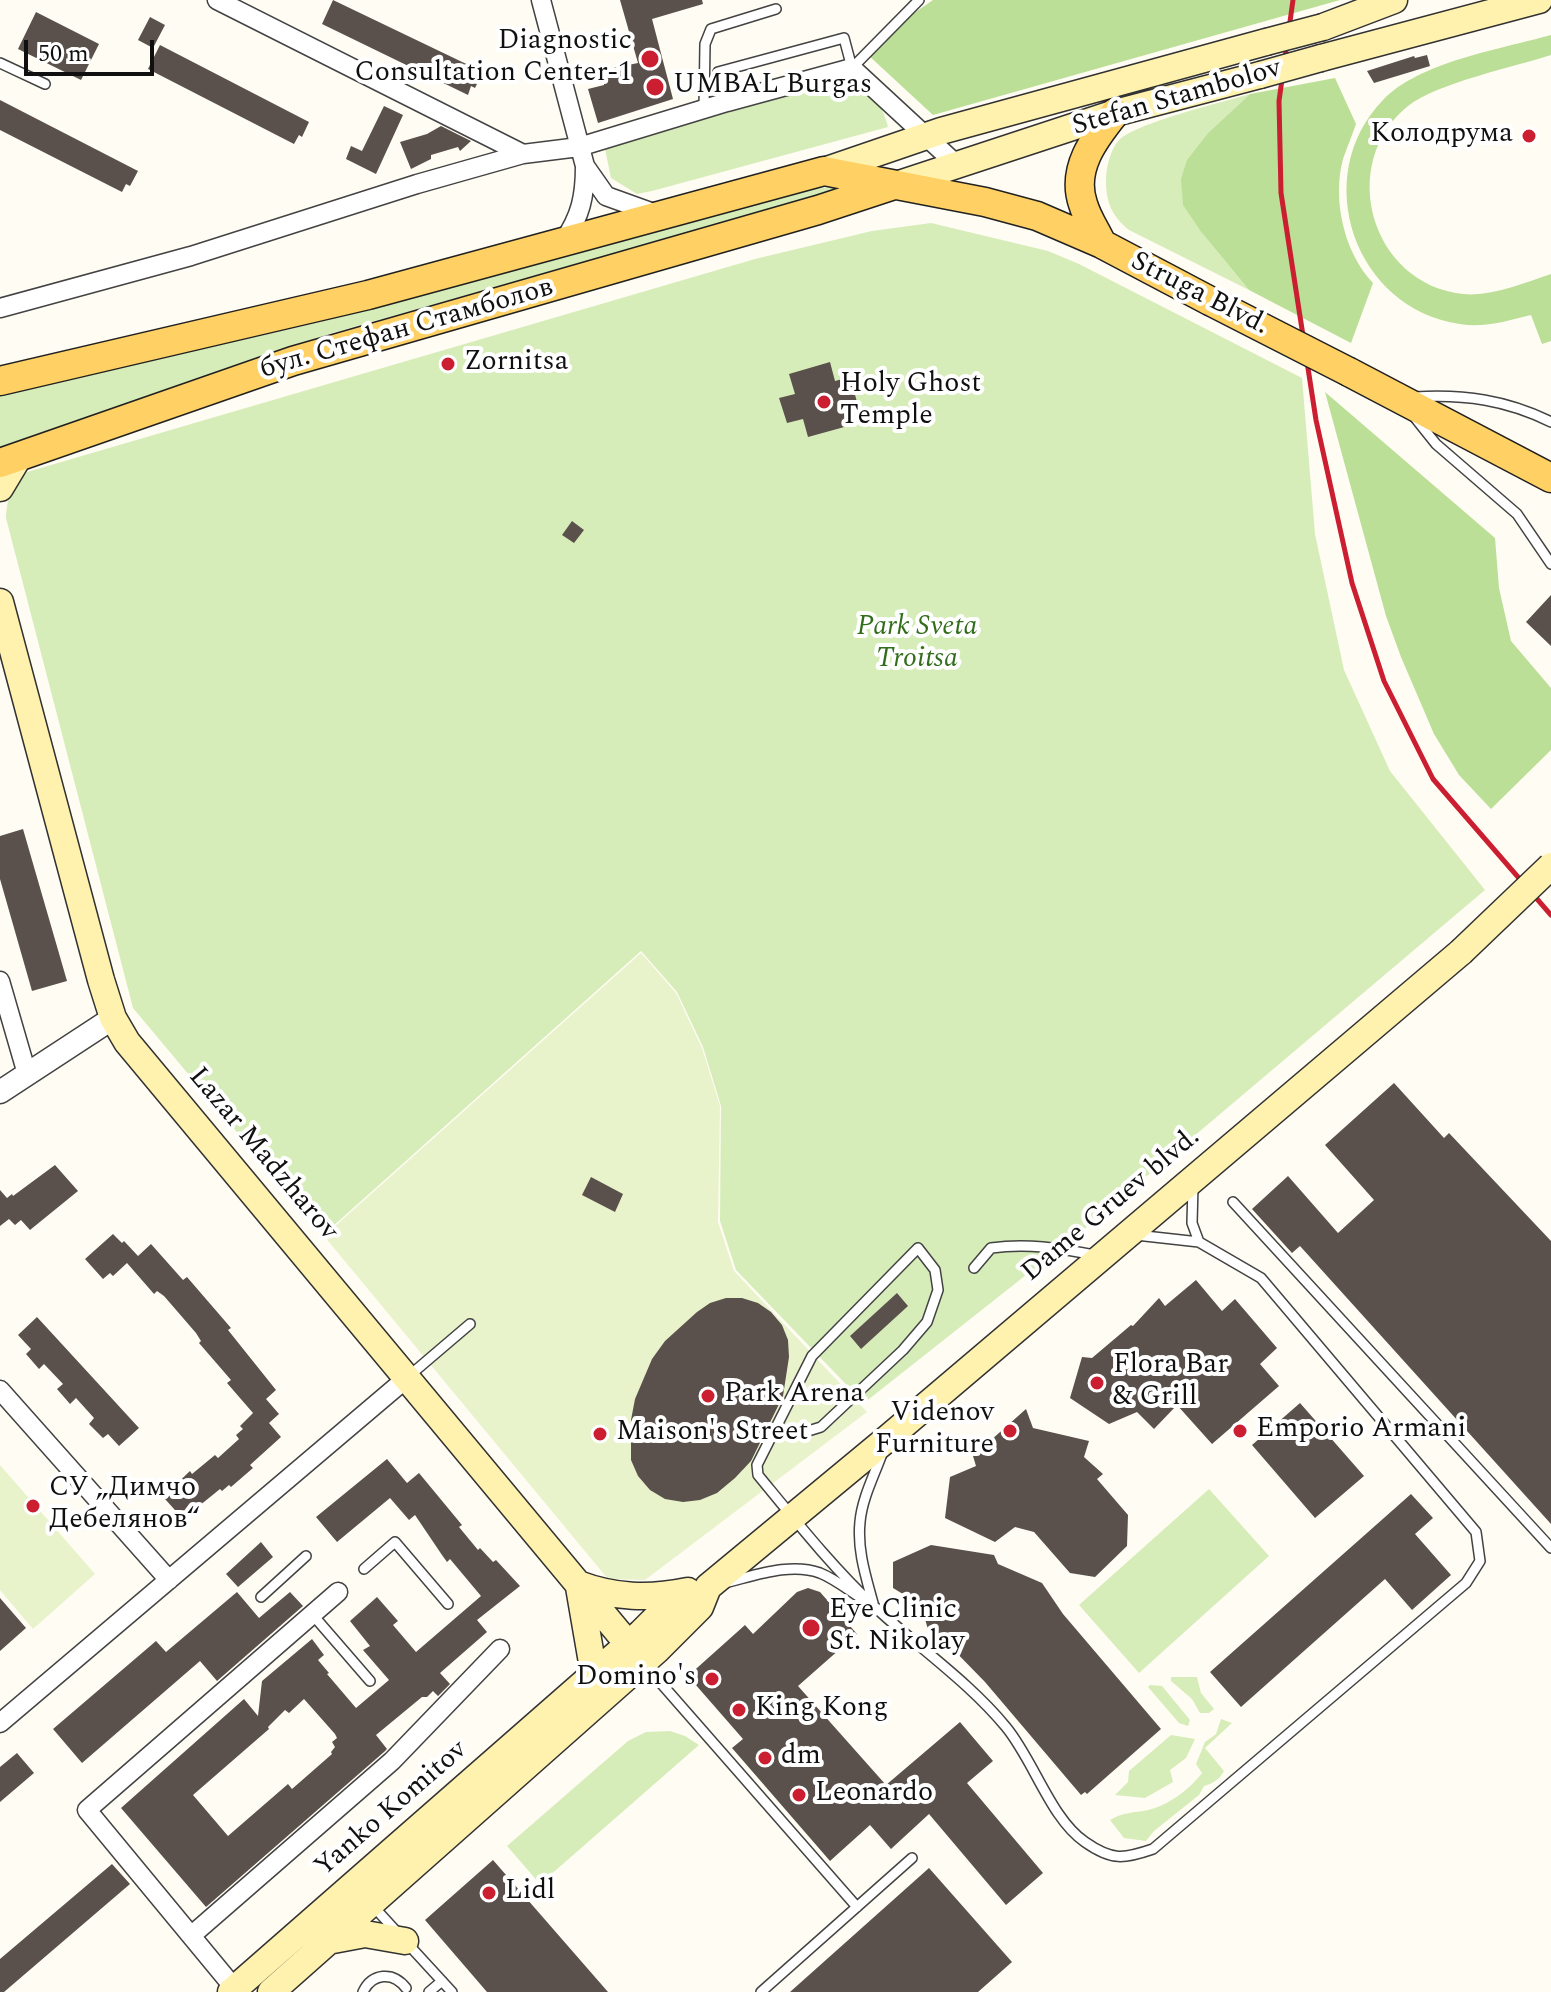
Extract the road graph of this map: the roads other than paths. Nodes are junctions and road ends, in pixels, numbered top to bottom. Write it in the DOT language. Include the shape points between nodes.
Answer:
graph roads {
  1 [pos="217,0"];
  2 [pos="541,0"];
  3 [pos="919,0"];
  4 [pos="1394,0"];
  5 [pos="1539,0"];
  6 [pos="776,9"];
  7 [pos="0,63"];
  8 [pos="852,68"];
  9 [pos="45,84"];
  10 [pos="727,102"];
  11 [pos="704,109"];
  12 [pos="1115,113"];
  13 [pos="927,135"];
  14 [pos="579,147"];
  15 [pos="523,154"];
  16 [pos="957,165"];
  17 [pos="585,166"];
  18 [pos="824,171"];
  19 [pos="896,185"];
  20 [pos="659,215"];
  21 [pos="562,244"];
  22 [pos="1102,244"];
  23 [pos="4,303"];
  24 [pos="0,381"];
  25 [pos="1398,398"];
  26 [pos="1551,422"];
  27 [pos="9,460"];
  28 [pos="1551,478"];
  29 [pos="0,488"];
  30 [pos="1551,564"];
  31 [pos="0,602"];
  32 [pos="1551,866"];
  33 [pos="0,981"];
  34 [pos="113,1018"];
  35 [pos="27,1074"];
  36 [pos="0,1092"];
  37 [pos="1194,1178"];
  38 [pos="1233,1202"];
  39 [pos="1129,1234"];
  40 [pos="1199,1242"];
  41 [pos="1101,1257"];
  42 [pos="974,1268"];
  43 [pos="470,1324"];
  44 [pos="408,1377"];
  45 [pos="0,1390"];
  46 [pos="773,1434"];
  47 [pos="888,1438"];
  48 [pos="793,1517"];
  49 [pos="1551,1548"];
  50 [pos="306,1556"];
  51 [pos="364,1569"];
  52 [pos="169,1580"];
  53 [pos="578,1584"];
  54 [pos="708,1587"];
  55 [pos="338,1592"];
  56 [pos="682,1592"];
  57 [pos="261,1597"];
  58 [pos="448,1604"];
  59 [pos="874,1606"];
  60 [pos="312,1614"];
  61 [pos="500,1649"];
  62 [pos="636,1653"];
  63 [pos="594,1674"];
  64 [pos="370,1681"];
  65 [pos="575,1722"];
  66 [pos="0,1723"];
  67 [pos="912,1858"];
  68 [pos="364,1894"];
  69 [pos="857,1907"];
  70 [pos="192,1935"];
  71 [pos="329,1941"];
  72 [pos="405,1941"];
  73 [pos="442,1981"];
  74 [pos="406,1988"];
  75 [pos="233,1990"];
  76 [pos="271,1992"];
  77 [pos="363,1992"];
  78 [pos="429,1992"];
  79 [pos="452,1992"];
  80 [pos="761,1992"];
  1 -- 15 [label="street"];
  2 -- 14 [label="street"];
  3 -- 8 [label="lane"];
  4 -- 13 [label="main road, Stefan Stambolov, bridge" via="1323,27"];
  5 -- 12 [label="main road, Stefan Stambolov, bridge"];
  6 -- 11 [label="lane" via="711,29 705,44"];
  7 -- 9 [label="lane"];
  8 -- 10 [label="street"];
  8 -- 10 [label="lane" via="844,38 718,72"];
  8 -- 13 [label="street"];
  10 -- 11 [label="street"];
  11 -- 14 [label="street"];
  12 -- 16 [label="main road, Stefan Stambolov"];
  12 -- 22 [label="main road" via="1094,139 1080,179 1082,203"];
  13 -- 16 [label="street"];
  13 -- 18 [label="main road, Stefan Stambolov"];
  14 -- 15 [label="street"];
  14 -- 17 [label="street"];
  15 -- 23 [label="street" via="191,256"];
  16 -- 19 [label="main road, Stefan Stambolov"];
  17 -- 20 [label="street" via="606,196"];
  17 -- 21 [label="street" via="583,204"];
  18 -- 19 [label="main road, Struga Blvd."];
  18 -- 20 [label="main road, бул. Стефан Стамболов"];
  19 -- 22 [label="main road, Struga Blvd." via="1037,216"];
  19 -- 27 [label="main road, Stefan Stambolov" via="293,361"];
  20 -- 21 [label="main road, бул. Стефан Стамболов"];
  21 -- 24 [label="main road, бул. Стефан Стамболов"];
  22 -- 25 [label="main road, Struga Blvd., bridge"];
  25 -- 26 [label="lane" via="1446,395 1501,401"];
  25 -- 28 [label="main road, Struga Blvd."];
  25 -- 30 [label="lane" via="1436,444 1517,514"];
  27 -- 29 [label="main road"];
  31 -- 34 [label="main road, Lazar Madzharov"];
  32 -- 37 [label="main road, Dame Gruev blvd., bridge" via="1461,952"];
  33 -- 35 [label="street"];
  34 -- 35 [label="street"];
  34 -- 44 [label="main road, Lazar Madzharov" via="144,1066"];
  35 -- 36 [label="street"];
  37 -- 39 [label="main road, Dame Gruev blvd."];
  37 -- 40 [label="lane" via="1192,1223"];
  38 -- 49 [label="lane"];
  39 -- 40 [label="lane"];
  39 -- 41 [label="main road, Dame Gruev blvd."];
  40 -- 59 [label="lane" via="1261,1278 1476,1532 1480,1561 1466,1583 1153,1849 1126,1858 1106,1855 1082,1840 1055,1808 1006,1727 975,1693"];
  41 -- 42 [label="lane" via="1013,1245 991,1248"];
  41 -- 47 [label="main road, Dame Gruev blvd."];
  43 -- 44 [label="lane"];
  44 -- 52 [label="street"];
  44 -- 53 [label="main road, Lazar Madzharov"];
  45 -- 52 [label="street"];
  46 -- 46 [label="lane" via="812,1356 918,1248 935,1270 938,1290 927,1322 821,1427"];
  46 -- 48 [label="lane" via="757,1465 758,1475"];
  47 -- 48 [label="main road, Dame Gruev blvd."];
  47 -- 59 [label="lane" via="859,1524"];
  48 -- 54 [label="main road, Dame Gruev blvd."];
  48 -- 59 [label="lane"];
  50 -- 57 [label="lane"];
  51 -- 58 [label="lane" via="395,1542"];
  52 -- 66 [label="street"];
  53 -- 56 [label="main road" via="622,1597"];
  53 -- 62 [label="main road, Lazar Madzharov"];
  53 -- 63 [label="main road"];
  54 -- 56 [label="main road, Dame Gruev blvd."];
  54 -- 59 [label="lane" via="779,1570 804,1570 820,1573"];
  54 -- 62 [label="main road, Dame Gruev blvd." via="700,1607"];
  55 -- 60 [label="street"];
  56 -- 62 [label="main road, Dame Gruev blvd."];
  60 -- 64 [label="lane"];
  60 -- 70 [label="street" via="87,1810"];
  61 -- 70 [label="street" via="392,1761"];
  62 -- 63 [label="main road, Dame Gruev blvd."];
  62 -- 65 [label="main road, Dame Gruev blvd."];
  62 -- 69 [label="lane"];
  63 -- 68 [label="main road, Yanko Komitov"];
  65 -- 68 [label="main road, Yanko Komitov"];
  67 -- 69 [label="lane"];
  68 -- 71 [label="main road, Yanko Komitov"];
  68 -- 72 [label="lane"];
  68 -- 75 [label="main road, Yanko Komitov"];
  69 -- 80 [label="lane"];
  70 -- 75 [label="street"];
  71 -- 72 [label="main road" via="365,1934"];
  71 -- 76 [label="main road, Yanko Komitov"];
  72 -- 73 [label="lane"];
  73 -- 78 [label="lane"];
  73 -- 79 [label="lane"];
  74 -- 77 [label="lane" via="397,1979 381,1976"];
}
